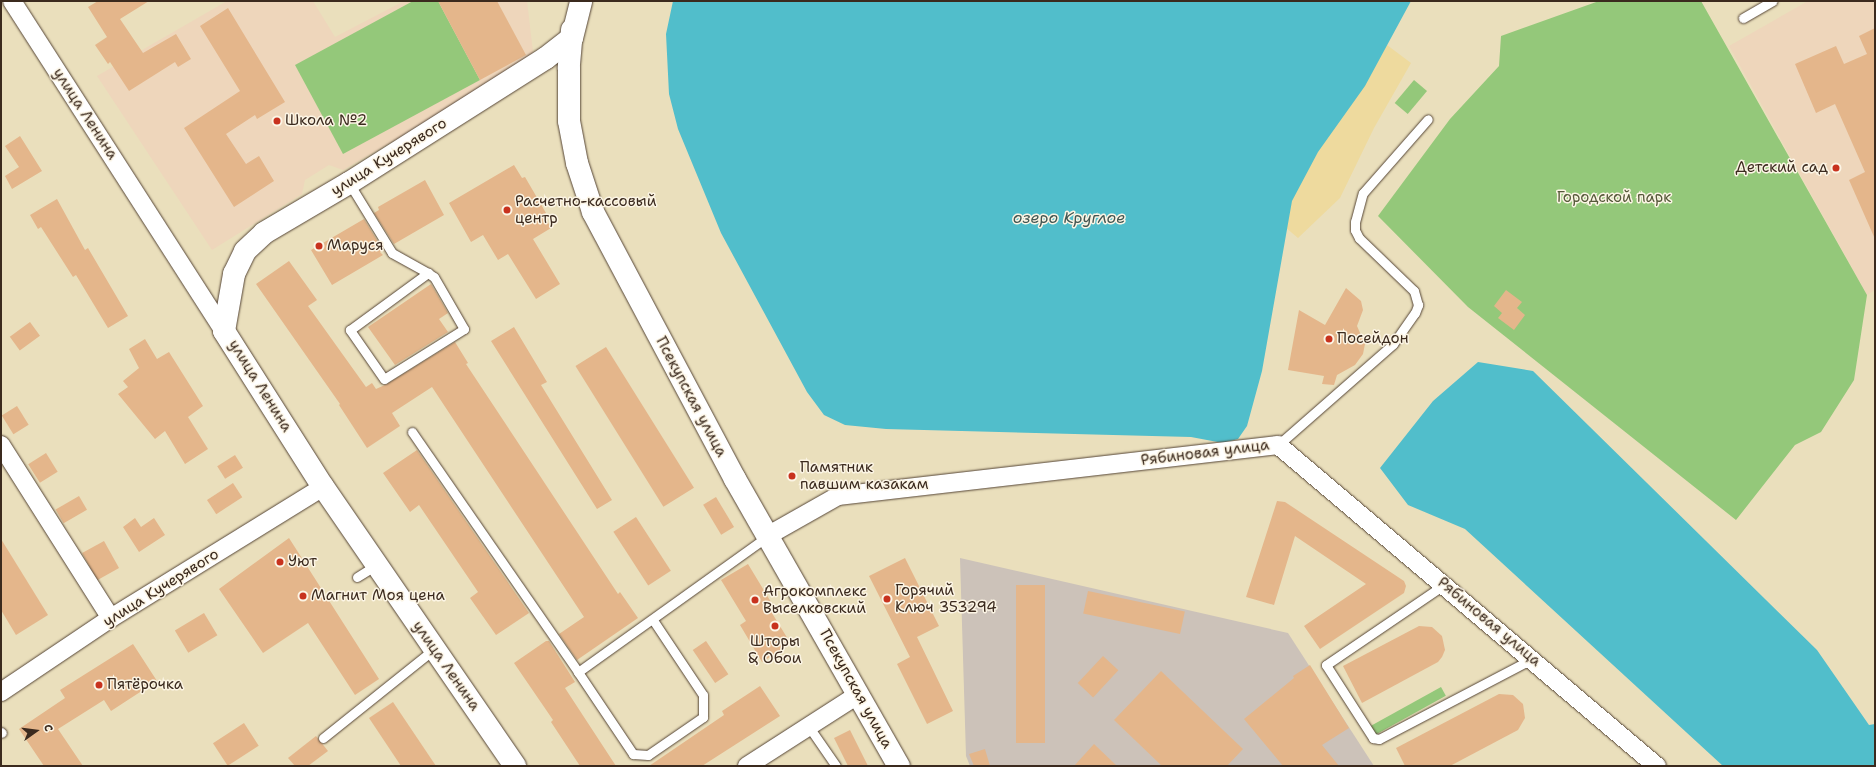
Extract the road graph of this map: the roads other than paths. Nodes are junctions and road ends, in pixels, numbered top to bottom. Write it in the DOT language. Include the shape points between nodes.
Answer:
graph roads {
  1 [pos="12,1"];
  2 [pos="570,1"];
  3 [pos="581,1"];
  4 [pos="1772,1"];
  5 [pos="1743,18"];
  6 [pos="572,38"];
  7 [pos="1428,118"];
  8 [pos="349,183"];
  9 [pos="428,274"];
  10 [pos="224,331"];
  11 [pos="412,432"];
  12 [pos="1,445"];
  13 [pos="1278,445"];
  14 [pos="324,487"];
  15 [pos="769,535"];
  16 [pos="376,565"];
  17 [pos="357,577"];
  18 [pos="1445,584"];
  19 [pos="111,618"];
  20 [pos="653,620"];
  21 [pos="434,649"];
  22 [pos="1532,659"];
  23 [pos="578,672"];
  24 [pos="1,692"];
  25 [pos="859,694"];
  26 [pos="808,727"];
  27 [pos="323,738"];
  28 [pos="515,766"];
  29 [pos="747,766"];
  30 [pos="836,766"];
  31 [pos="899,766"];
  32 [pos="1657,766"];
  1 -- 10 [label="street, улица Ленина"];
  2 -- 6 [label="street, Псекупская улица"];
  3 -- 6 [label="street"];
  4 -- 5 [label="lane"];
  6 -- 8 [label="street, улица Кучерявого" via="546,58"];
  6 -- 15 [label="street, Псекупская улица" via="569,121 577,163 591,206 735,479"];
  7 -- 13 [label="lane" via="1363,192 1355,222 1359,238 1414,291 1418,306 1415,313 1393,344"];
  8 -- 9 [label="lane" via="392,253"];
  8 -- 10 [label="street, улица Кучерявого" via="264,233 245,251 234,274"];
  9 -- 9 [label="lane" via="434,277 464,329 384,379 350,330"];
  10 -- 14 [label="street, улица Ленина"];
  11 -- 23 [label="lane"];
  12 -- 19 [label="street"];
  13 -- 15 [label="street, Рябиновая улица" via="838,496"];
  13 -- 18 [label="street, Рябиновая улица"];
  14 -- 16 [label="street, улица Ленина"];
  14 -- 19 [label="street, улица Кучерявого"];
  15 -- 20 [label="lane"];
  15 -- 25 [label="street, Псекупская улица"];
  16 -- 17 [label="lane"];
  16 -- 21 [label="street, улица Ленина"];
  18 -- 22 [label="street, Рябиновая улица"];
  18 -- 22 [label="lane" via="1326,665 1373,738 1379,740"];
  19 -- 24 [label="street, улица Кучерявого"];
  20 -- 23 [label="lane"];
  20 -- 23 [label="lane" via="703,696 703,717 697,722 648,755 633,754"];
  21 -- 27 [label="lane"];
  21 -- 28 [label="street, улица Ленина"];
  22 -- 32 [label="street, Рябиновая улица"];
  25 -- 26 [label="street"];
  25 -- 31 [label="street, Псекупская улица"];
  26 -- 29 [label="street"];
  26 -- 30 [label="lane"];
}
